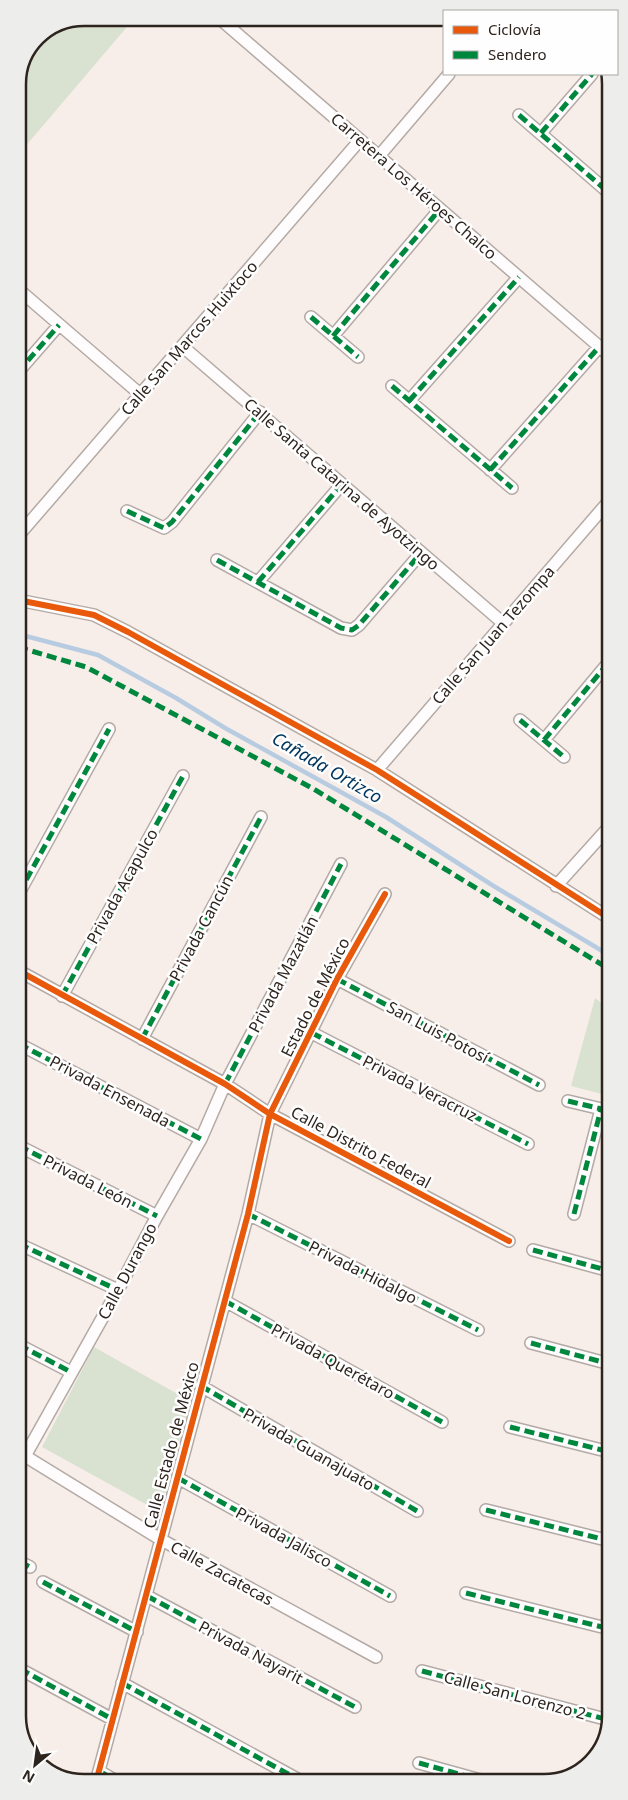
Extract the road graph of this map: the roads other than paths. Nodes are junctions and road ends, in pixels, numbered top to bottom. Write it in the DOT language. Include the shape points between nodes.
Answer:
graph roads {
  1 [pos="228,26"];
  2 [pos="448,75"];
  3 [pos="591,75"];
  4 [pos="519,115"];
  5 [pos="541,133"];
  6 [pos="360,140"];
  7 [pos="379,156"];
  8 [pos="602,187"];
  9 [pos="440,209"];
  10 [pos="519,277"];
  11 [pos="26,296"];
  12 [pos="310,317"];
  13 [pos="59,325"];
  14 [pos="333,336"];
  15 [pos="182,346"];
  16 [pos="599,347"];
  17 [pos="602,349"];
  18 [pos="358,357"];
  19 [pos="26,363"];
  20 [pos="392,386"];
  21 [pos="140,394"];
  22 [pos="409,401"];
  23 [pos="260,412"];
  24 [pos="490,470"];
  25 [pos="342,484"];
  26 [pos="512,488"];
  27 [pos="602,509"];
  28 [pos="127,511"];
  29 [pos="26,527"];
  30 [pos="421,553"];
  31 [pos="217,560"];
  32 [pos="258,582"];
  33 [pos="26,602"];
  34 [pos="503,623"];
  35 [pos="602,670"];
  36 [pos="520,720"];
  37 [pos="109,728"];
  38 [pos="544,740"];
  39 [pos="564,757"];
  40 [pos="377,770"];
  41 [pos="183,776"];
  42 [pos="261,817"];
  43 [pos="602,835"];
  44 [pos="341,864"];
  45 [pos="26,880"];
  46 [pos="556,886"];
  47 [pos="385,894"];
  48 [pos="602,914"];
  49 [pos="26,975"];
  50 [pos="338,979"];
  51 [pos="62,996"];
  52 [pos="312,1033"];
  53 [pos="142,1039"];
  54 [pos="26,1048"];
  55 [pos="225,1084"];
  56 [pos="539,1085"];
  57 [pos="568,1101"];
  58 [pos="602,1109"];
  59 [pos="270,1114"];
  60 [pos="602,1123"];
  61 [pos="201,1139"];
  62 [pos="528,1144"];
  63 [pos="26,1150"];
  64 [pos="248,1214"];
  65 [pos="574,1214"];
  66 [pos="157,1216"];
  67 [pos="509,1241"];
  68 [pos="26,1247"];
  69 [pos="533,1250"];
  70 [pos="602,1268"];
  71 [pos="118,1290"];
  72 [pos="225,1301"];
  73 [pos="478,1330"];
  74 [pos="531,1344"];
  75 [pos="26,1349"];
  76 [pos="602,1362"];
  77 [pos="71,1372"];
  78 [pos="201,1386"];
  79 [pos="442,1422"];
  80 [pos="510,1427"];
  81 [pos="26,1447"];
  82 [pos="602,1450"];
  83 [pos="26,1456"];
  84 [pos="178,1478"];
  85 [pos="486,1510"];
  86 [pos="417,1511"];
  87 [pos="602,1539"];
  88 [pos="160,1540"];
  89 [pos="42,1582"];
  90 [pos="466,1592"];
  91 [pos="147,1596"];
  92 [pos="390,1596"];
  93 [pos="602,1627"];
  94 [pos="137,1632"];
  95 [pos="376,1657"];
  96 [pos="422,1671"];
  97 [pos="26,1672"];
  98 [pos="122,1684"];
  99 [pos="355,1707"];
  100 [pos="602,1718"];
  101 [pos="112,1719"];
  102 [pos="419,1762"];
  103 [pos="99,1774"];
  104 [pos="288,1774"];
  105 [pos="462,1774"];
  1 -- 6 [label="street, Carretera Los Héroes Chalco"];
  2 -- 7 [label="street"];
  3 -- 5 [label="street"];
  4 -- 5 [label="street"];
  5 -- 8 [label="street"];
  6 -- 7 [label="street, Carretera Los Héroes Chalco"];
  6 -- 15 [label="street, Calle San Marcos Huixtoco"];
  7 -- 9 [label="street, Carretera Los Héroes Chalco"];
  9 -- 10 [label="street, Carretera Los Héroes Chalco"];
  9 -- 14 [label="street"];
  10 -- 16 [label="street, Carretera Los Héroes Chalco"];
  10 -- 22 [label="street"];
  11 -- 13 [label="street"];
  12 -- 14 [label="street"];
  13 -- 19 [label="street"];
  13 -- 21 [label="street"];
  14 -- 18 [label="street"];
  15 -- 21 [label="street, Calle San Marcos Huixtoco"];
  15 -- 23 [label="street, Calle Santa Catarina de Ayotzingo"];
  16 -- 17 [label="street, Carretera Los Héroes Chalco"];
  16 -- 24 [label="street"];
  20 -- 22 [label="street"];
  21 -- 29 [label="street, Calle San Marcos Huixtoco"];
  22 -- 24 [label="street"];
  23 -- 25 [label="street, Calle Santa Catarina de Ayotzingo"];
  23 -- 28 [label="street" via="164,528"];
  24 -- 26 [label="street"];
  25 -- 30 [label="street, Calle Santa Catarina de Ayotzingo"];
  25 -- 32 [label="street"];
  27 -- 34 [label="street, Calle San Juan Tezompa"];
  30 -- 32 [label="street" via="352,630 341,628"];
  30 -- 34 [label="street, Calle Santa Catarina de Ayotzingo"];
  31 -- 32 [label="street"];
  33 -- 40 [label="street" via="94,615"];
  34 -- 40 [label="street, Calle San Juan Tezompa"];
  35 -- 38 [label="street"];
  36 -- 38 [label="street"];
  37 -- 45 [label="street"];
  38 -- 39 [label="street"];
  40 -- 46 [label="street"];
  41 -- 51 [label="street, Privada Acapulco"];
  42 -- 53 [label="street, Privada Cancún"];
  43 -- 46 [label="street"];
  44 -- 55 [label="street, Privada Mazatlán"];
  46 -- 48 [label="street"];
  47 -- 50 [label="street, Estado de México"];
  49 -- 51 [label="street, Calle Distrito Federal"];
  50 -- 52 [label="street, Estado de México"];
  50 -- 56 [label="street, San Luis Potosí"];
  51 -- 53 [label="street, Calle Distrito Federal"];
  52 -- 59 [label="street, Estado de México"];
  52 -- 62 [label="street, Privada Veracruz"];
  53 -- 55 [label="street, Calle Distrito Federal"];
  54 -- 61 [label="street, Privada Ensenada"];
  55 -- 59 [label="street, Calle Distrito Federal"];
  55 -- 61 [label="street, Calle Durango"];
  57 -- 58 [label="street"];
  59 -- 64 [label="street, Calle Estado de México"];
  59 -- 67 [label="street, Calle Distrito Federal"];
  60 -- 65 [label="street"];
  61 -- 66 [label="street, Calle Durango"];
  63 -- 66 [label="street, Privada León"];
  64 -- 72 [label="street, Calle Estado de México"];
  64 -- 73 [label="street, Privada Hidalgo"];
  66 -- 71 [label="street, Calle Durango"];
  68 -- 71 [label="street"];
  69 -- 70 [label="street"];
  71 -- 77 [label="street, Calle Durango"];
  72 -- 78 [label="street, Calle Estado de México"];
  72 -- 79 [label="street, Privada Querétaro"];
  74 -- 76 [label="street"];
  75 -- 77 [label="street"];
  77 -- 81 [label="street, Calle Durango"];
  78 -- 84 [label="street, Calle Estado de México"];
  78 -- 86 [label="street, Privada Guanajuato"];
  80 -- 82 [label="street"];
  83 -- 88 [label="street, Calle Zacatecas"];
  84 -- 88 [label="street, Calle Estado de México"];
  84 -- 92 [label="street, Privada Jalisco"];
  85 -- 87 [label="street"];
  88 -- 91 [label="street, Calle Estado de México"];
  88 -- 95 [label="street, Calle Zacatecas"];
  89 -- 94 [label="street"];
  90 -- 93 [label="street"];
  91 -- 94 [label="street, Calle Estado de México"];
  91 -- 99 [label="street, Privada Nayarit"];
  94 -- 98 [label="street, Calle Estado de México"];
  96 -- 100 [label="street, Calle San Lorenzo 2"];
  97 -- 101 [label="street"];
  98 -- 101 [label="street, Calle Estado de México"];
  98 -- 104 [label="street"];
  101 -- 103 [label="street, Calle Estado de México"];
  102 -- 105 [label="street"];
}
